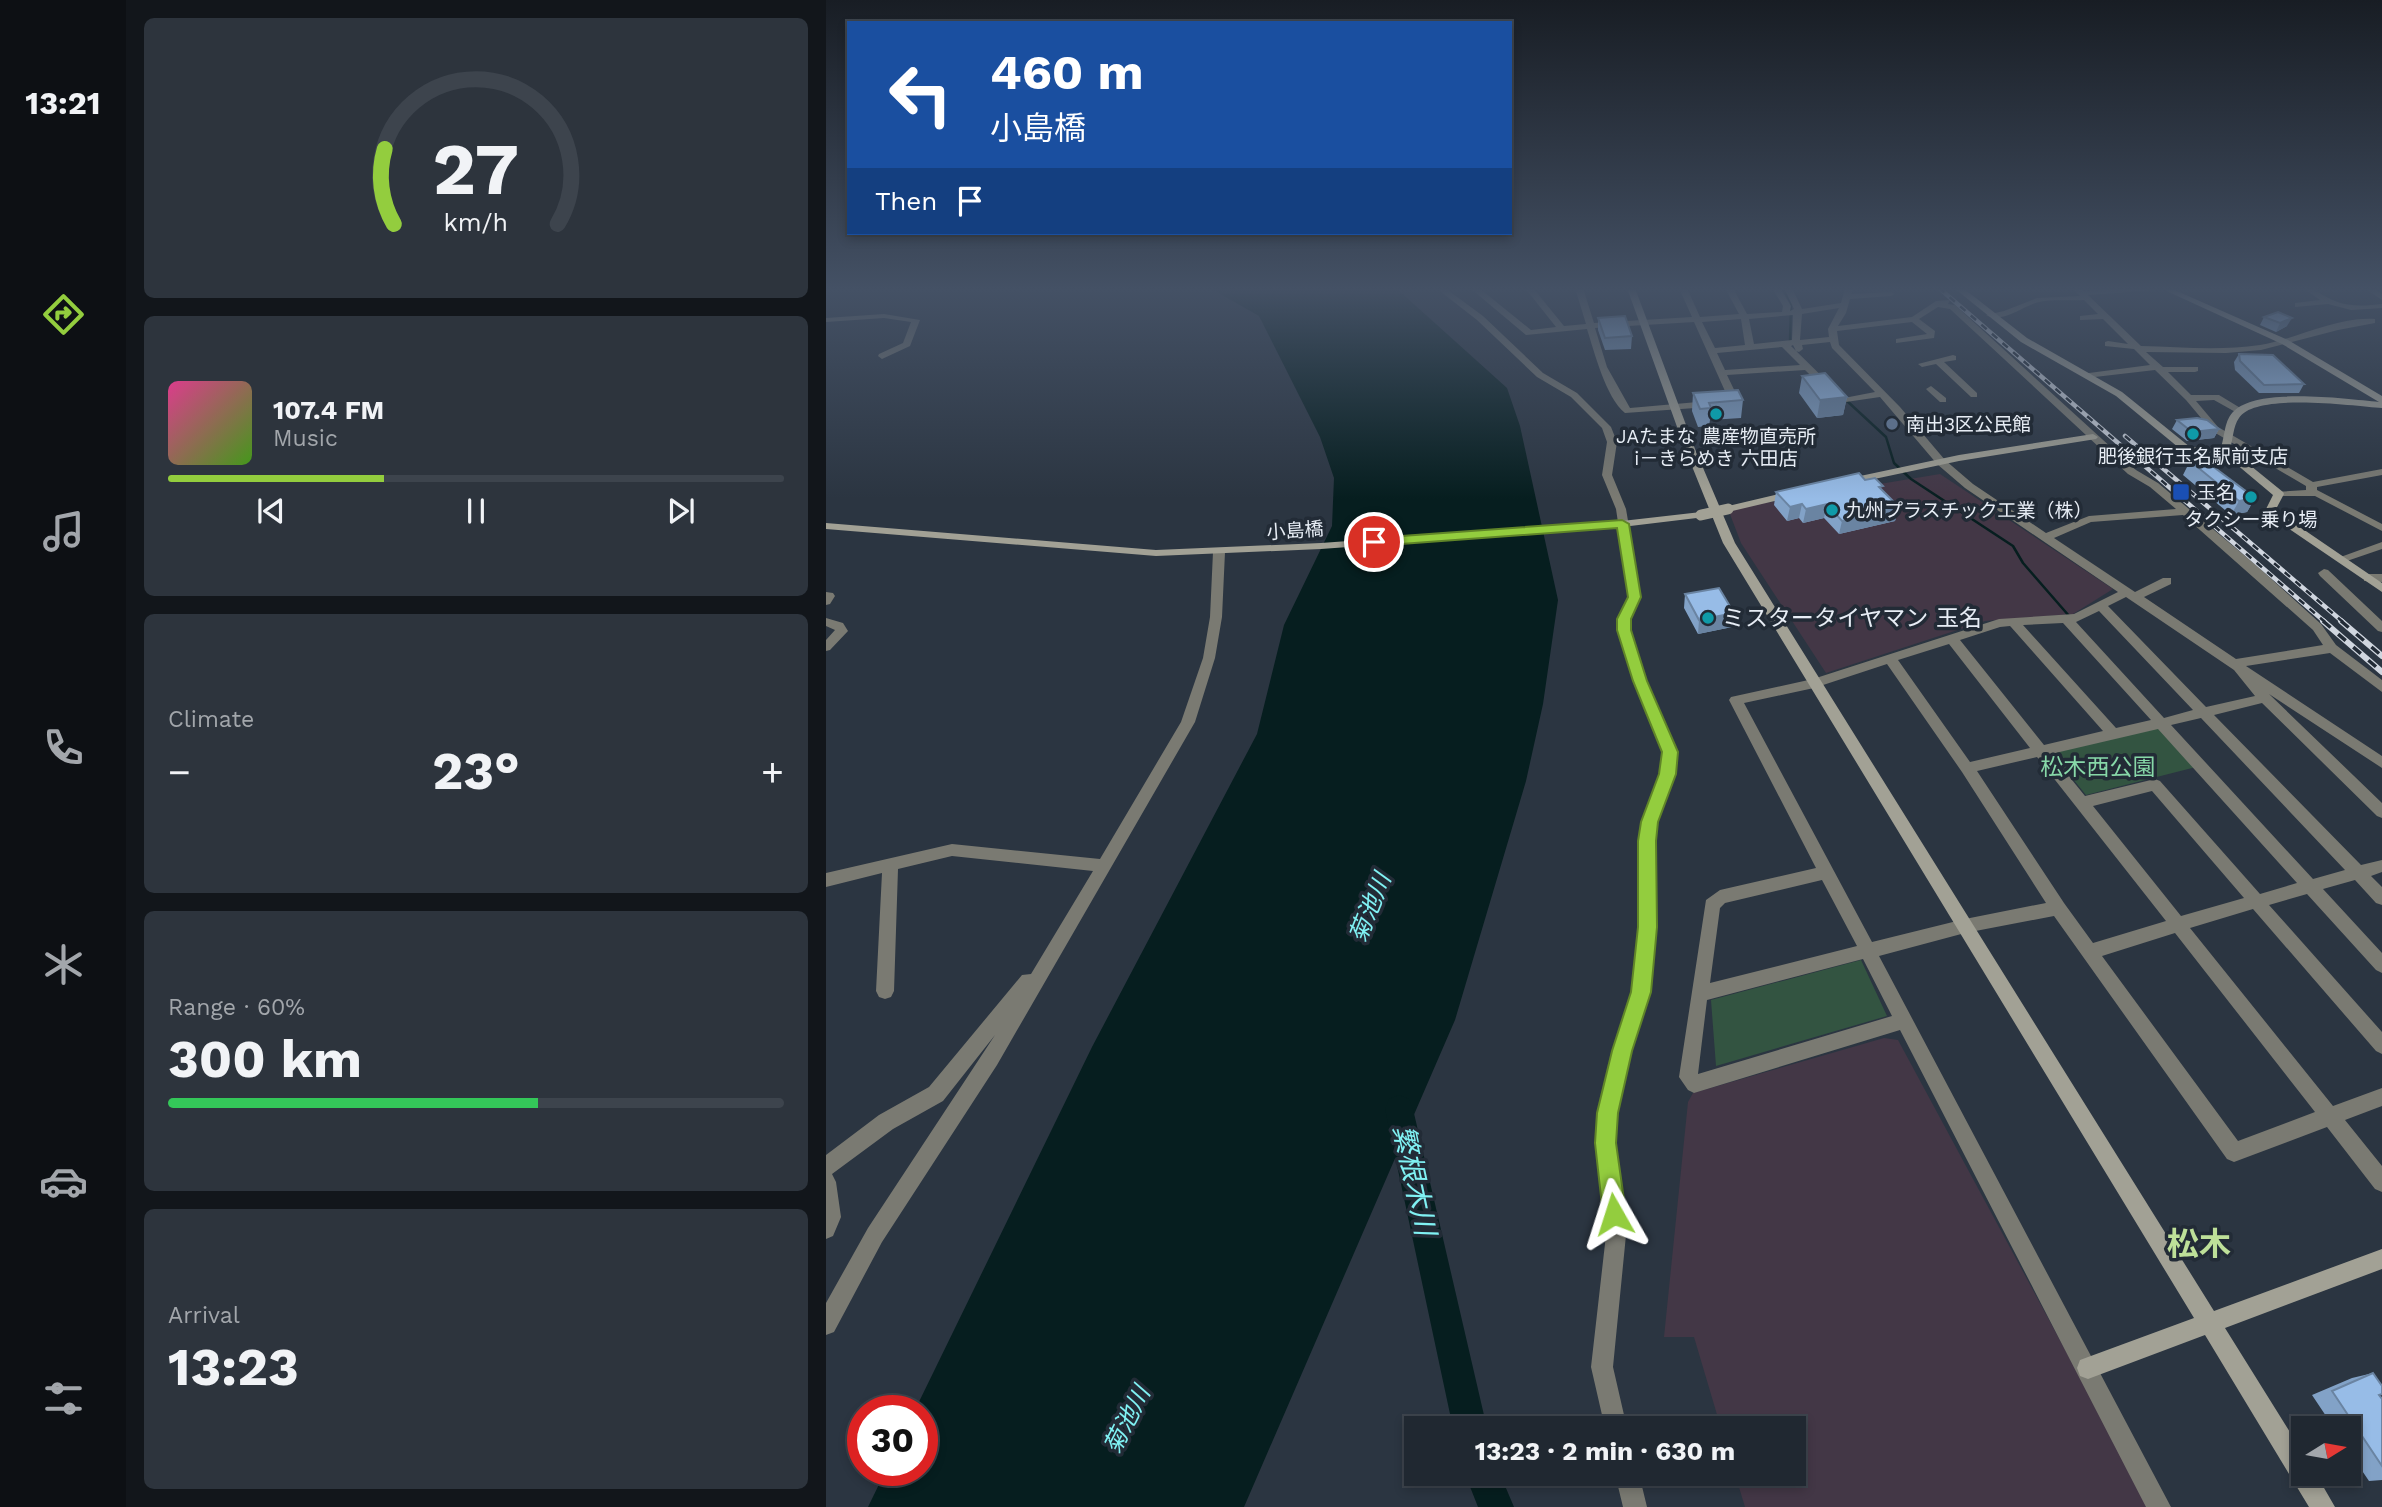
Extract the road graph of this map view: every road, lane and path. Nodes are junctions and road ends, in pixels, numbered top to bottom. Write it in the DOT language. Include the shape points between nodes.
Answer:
graph roads {
  1 [pos="1521,358"];
  2 [pos="1600,358"];
  3 [pos="1657,358"];
  4 [pos="1715,358"];
  5 [pos="1802,358"];
  6 [pos="1847,358"];
  7 [pos="1940,358"];
  8 [pos="1945,358"];
  9 [pos="1998,358"];
  10 [pos="2008,358"];
  11 [pos="2057,358"];
  12 [pos="2147,358"];
  13 [pos="2312,358"];
  14 [pos="2001,361"];
  15 [pos="1922,364"];
  16 [pos="2158,369"];
  17 [pos="2195,369"];
  18 [pos="1812,370"];
  19 [pos="1722,373"];
  20 [pos="2089,376"];
  21 [pos="1931,389"];
  22 [pos="1882,394"];
  23 [pos="2189,398"];
  24 [pos="2382,402"];
  25 [pos="1945,403"];
  26 [pos="1976,406"];
  27 [pos="1676,407"];
  28 [pos="2239,411"];
  29 [pos="2093,437"];
  30 [pos="2230,437"];
  31 [pos="2225,450"];
  32 [pos="1941,462"];
  33 [pos="2382,472"];
  34 [pos="1833,485"];
  35 [pos="2312,489"];
  36 [pos="1807,491"];
  37 [pos="2279,494"];
  38 [pos="2185,512"];
  39 [pos="2382,512"];
  40 [pos="2367,520"];
  41 [pos="1618,524"];
  42 [pos="826,526"];
  43 [pos="2382,527"];
  44 [pos="2046,537"];
  45 [pos="2382,545"];
  46 [pos="1224,551"];
  47 [pos="2341,559"];
  48 [pos="2324,573"];
  49 [pos="2382,578"];
  50 [pos="2368,579"];
  51 [pos="2167,581"];
  52 [pos="2382,588"];
  53 [pos="2131,595"];
  54 [pos="826,596"];
  55 [pos="826,601"];
  56 [pos="2101,606"];
  57 [pos="2071,619"];
  58 [pos="826,622"];
  59 [pos="2015,624"];
  60 [pos="2382,628"];
  61 [pos="1951,638"];
  62 [pos="826,647"];
  63 [pos="2332,648"];
  64 [pos="1890,658"];
  65 [pos="2235,663"];
  66 [pos="1814,683"];
  67 [pos="2382,687"];
  68 [pos="2265,698"];
  69 [pos="2203,712"];
  70 [pos="2165,722"];
  71 [pos="2112,733"];
  72 [pos="2040,751"];
  73 [pos="2382,763"];
  74 [pos="1967,768"];
  75 [pos="2082,803"];
  76 [pos="2382,812"];
  77 [pos="890,865"];
  78 [pos="1105,866"];
  79 [pos="2382,866"];
  80 [pos="1824,873"];
  81 [pos="2358,873"];
  82 [pos="826,880"];
  83 [pos="2315,884"];
  84 [pos="2382,898"];
  85 [pos="2259,901"];
  86 [pos="2058,908"];
  87 [pos="2179,923"];
  88 [pos="1965,926"];
  89 [pos="1866,951"];
  90 [pos="2090,953"];
  91 [pos="2382,965"];
  92 [pos="1038,975"];
  93 [pos="885,991"];
  94 [pos="1699,994"];
  95 [pos="1903,1021"];
  96 [pos="2382,1045"];
  97 [pos="2382,1097"];
  98 [pos="2330,1115"];
  99 [pos="826,1167"];
  100 [pos="826,1182"];
  101 [pos="2382,1182"];
  102 [pos="826,1229"];
  103 [pos="2382,1259"];
  104 [pos="2209,1322"];
  105 [pos="826,1324"];
  106 [pos="2088,1368"];
  107 [pos="1613,1416"];
  108 [pos="1630,1486"];
  109 [pos="1635,1507"];
  110 [pos="2159,1507"];
  111 [pos="2323,1507"];
  1 -- 41 [label="street" via="1574,395 1606,427 1612,442 1608,475 1621,509"];
  2 -- 27 [label="street" via="1629,411"];
  3 -- 27 [label="street"];
  4 -- 19 [label="street"];
  5 -- 18 [label="street"];
  6 -- 22 [label="street"];
  7 -- 15 [label="street"];
  8 -- 26 [label="street"];
  9 -- 14 [label="street"];
  10 -- 29 [label="street"];
  11 -- 20 [label="street"];
  12 -- 16 [label="street"];
  13 -- 24 [label="street"];
  16 -- 17 [label="street"];
  16 -- 20 [label="street"];
  16 -- 23 [label="street"];
  18 -- 19 [label="street"];
  18 -- 22 [label="street" via="1842,401"];
  19 -- 27 [label="street" via="1735,402"];
  20 -- 31 [label="street" via="2119,394 2188,450"];
  21 -- 25 [label="street"];
  22 -- 32 [label="street"];
  23 -- 28 [label="street" via="2216,397"];
  23 -- 30 [label="street" via="2215,429"];
  24 -- 28 [label="street" via="2276,400"];
  27 -- 66 [label="street" via="1730,543"];
  28 -- 30 [label="street" via="2233,417"];
  29 -- 32 [label="street"];
  29 -- 38 [label="street"];
  30 -- 31 [label="street"];
  30 -- 35 [label="street"];
  31 -- 37 [label="street"];
  32 -- 34 [label="street"];
  32 -- 44 [label="street" via="1997,508"];
  33 -- 35 [label="street" via="2336,476"];
  35 -- 37 [label="street"];
  35 -- 40 [label="street"];
  36 -- 41 [label="street, 小島橋, bridge" via="1701,514"];
  37 -- 47 [label="street" via="2271,509 2274,514"];
  38 -- 44 [label="street" via="2089,519"];
  38 -- 63 [label="street" via="2276,589 2317,627"];
  39 -- 40 [label="street"];
  40 -- 43 [label="street"];
  41 -- 46 [label="street, 小島橋"];
  41 -- 107 [label="street" via="1634,597 1624,630 1670,752 1649,822 1648,927 1641,992 1607,1113 1605,1143 1616,1235 1602,1367"];
  42 -- 46 [label="street, 小島橋" via="1107,552"];
  44 -- 53 [label="street"];
  45 -- 47 [label="street"];
  46 -- 78 [label="street" via="1209,658 1188,722"];
  47 -- 50 [label="street"];
  48 -- 60 [label="street"];
  49 -- 50 [label="street"];
  50 -- 52 [label="street"];
  51 -- 53 [label="street"];
  53 -- 56 [label="street"];
  53 -- 65 [label="street"];
  54 -- 55 [label="street"];
  56 -- 57 [label="street"];
  56 -- 69 [label="street"];
  57 -- 59 [label="street"];
  57 -- 70 [label="street"];
  58 -- 62 [label="street" via="842,631"];
  59 -- 61 [label="street"];
  59 -- 71 [label="street"];
  61 -- 64 [label="street"];
  61 -- 72 [label="street"];
  63 -- 65 [label="street"];
  63 -- 67 [label="street"];
  64 -- 66 [label="street"];
  64 -- 74 [label="street"];
  65 -- 68 [label="street"];
  65 -- 73 [label="street"];
  66 -- 80 [label="street" via="1736,700"];
  66 -- 88 [label="street"];
  68 -- 69 [label="street"];
  68 -- 76 [label="street"];
  69 -- 70 [label="street"];
  69 -- 81 [label="street"];
  70 -- 71 [label="street"];
  70 -- 83 [label="street"];
  71 -- 72 [label="street"];
  72 -- 74 [label="street"];
  72 -- 75 [label="street"];
  74 -- 86 [label="street"];
  75 -- 85 [label="street" via="2155,785"];
  75 -- 87 [label="street"];
  77 -- 78 [label="street" via="952,849"];
  77 -- 82 [label="street"];
  77 -- 93 [label="street"];
  78 -- 92 [label="street"];
  79 -- 81 [label="street"];
  80 -- 89 [label="street"];
  80 -- 94 [label="street" via="1720,897 1712,905"];
  81 -- 83 [label="street"];
  81 -- 84 [label="street"];
  83 -- 85 [label="street"];
  83 -- 91 [label="street"];
  85 -- 87 [label="street"];
  85 -- 96 [label="street"];
  86 -- 88 [label="street"];
  86 -- 90 [label="street"];
  87 -- 90 [label="street"];
  87 -- 98 [label="street"];
  88 -- 89 [label="street"];
  88 -- 104 [label="street"];
  89 -- 94 [label="street"];
  89 -- 95 [label="street"];
  90 -- 98 [label="street" via="2234,1152"];
  92 -- 99 [label="street" via="1024,985 936,1094 886,1122"];
  92 -- 105 [label="street" via="991,1059 875,1234"];
  94 -- 95 [label="street" via="1688,1077 1694,1084"];
  95 -- 106 [label="street"];
  97 -- 98 [label="street"];
  98 -- 101 [label="street"];
  100 -- 102 [label="street" via="831,1217"];
  103 -- 104 [label="street"];
  104 -- 106 [label="street"];
  104 -- 111 [label="street"];
  106 -- 110 [label="street"];
  108 -- 109 [label="street"];
}
